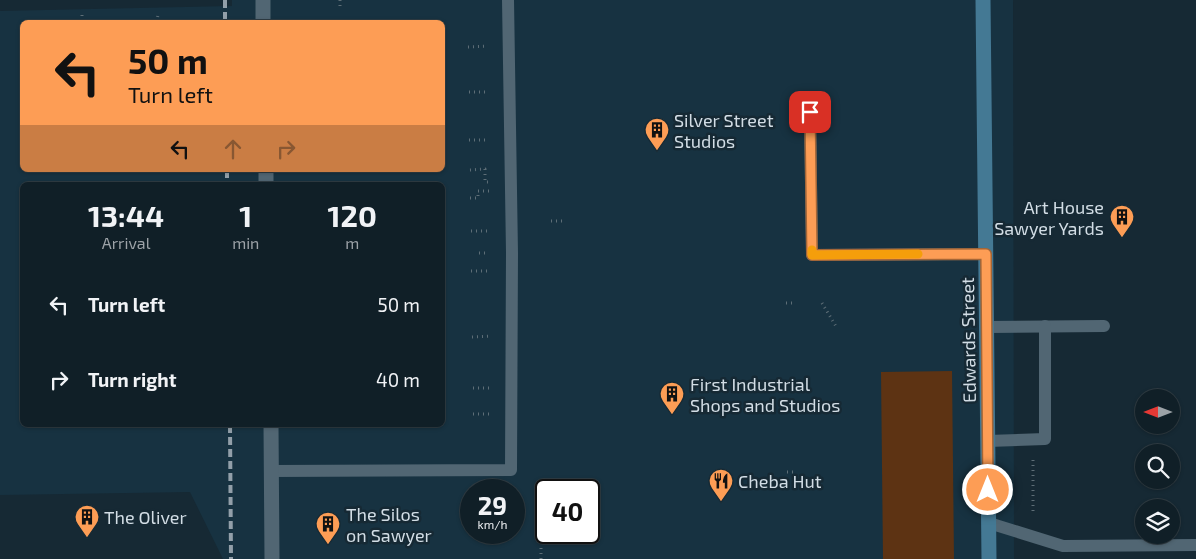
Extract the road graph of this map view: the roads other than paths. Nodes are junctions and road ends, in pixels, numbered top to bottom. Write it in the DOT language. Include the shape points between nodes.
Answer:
graph roads {
  1 [pos="263,0"];
  2 [pos="508,0"];
  3 [pos="983,0"];
  4 [pos="263,20"];
  5 [pos="810,112"];
  6 [pos="986,254"];
  7 [pos="1045,326"];
  8 [pos="1104,326"];
  9 [pos="987,327"];
  10 [pos="271,427"];
  11 [pos="988,441"];
  12 [pos="272,471"];
  13 [pos="989,523"];
  14 [pos="1196,545"];
  15 [pos="272,559"];
  16 [pos="989,559"];
  1 -- 4 [label="street"];
  2 -- 12 [label="lane" via="512,253 510,470"];
  3 -- 6 [label="street, Edwards Street"];
  5 -- 6 [label="lane" via="812,255"];
  6 -- 9 [label="street, Edwards Street"];
  7 -- 8 [label="lane"];
  7 -- 9 [label="lane"];
  7 -- 11 [label="lane" via="1045,439"];
  9 -- 11 [label="street, Edwards Street"];
  10 -- 12 [label="street"];
  11 -- 13 [label="street, Edwards Street"];
  12 -- 15 [label="street"];
  13 -- 14 [label="lane" via="1063,546"];
  13 -- 16 [label="street, Edwards Street"];
}
